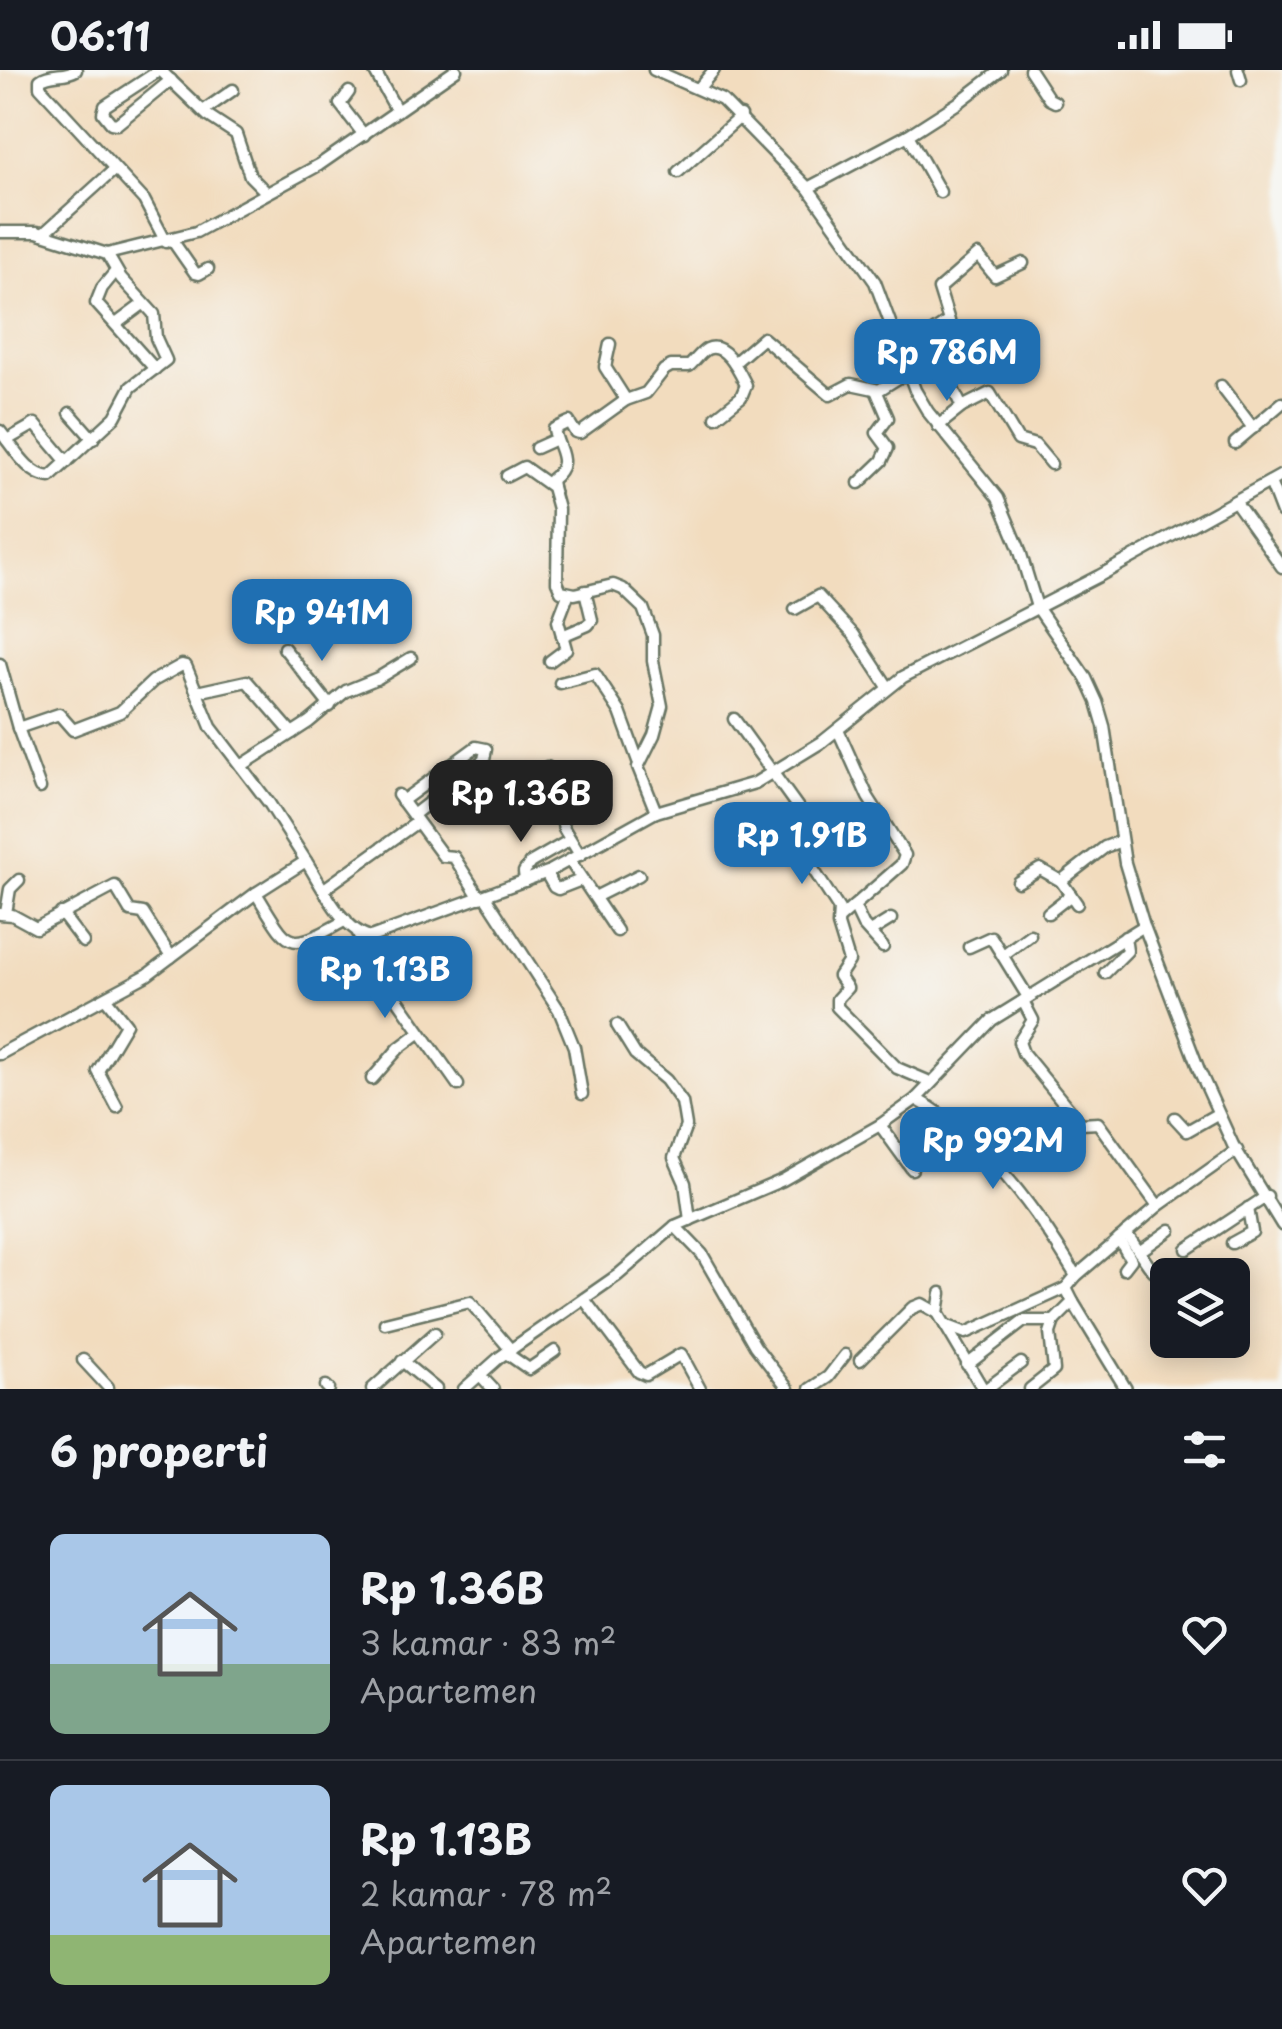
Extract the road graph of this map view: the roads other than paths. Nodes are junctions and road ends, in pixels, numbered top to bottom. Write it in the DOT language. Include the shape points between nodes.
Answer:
graph roads {
  1 [pos="76,70"];
  2 [pos="160,70"];
  3 [pos="374,70"];
  4 [pos="456,70"];
  5 [pos="654,70"];
  6 [pos="714,70"];
  7 [pos="974,70"];
  8 [pos="1001,70"];
  9 [pos="1030,70"];
  10 [pos="170,80"];
  11 [pos="982,82"];
  12 [pos="700,88"];
  13 [pos="233,90"];
  14 [pos="349,92"];
  15 [pos="1055,102"];
  16 [pos="203,111"];
  17 [pos="397,111"];
  18 [pos="741,116"];
  19 [pos="364,134"];
  20 [pos="908,135"];
  21 [pos="115,169"];
  22 [pos="678,172"];
  23 [pos="808,188"];
  24 [pos="266,192"];
  25 [pos="940,192"];
  26 [pos="0,232"];
  27 [pos="43,234"];
  28 [pos="169,241"];
  29 [pos="106,254"];
  30 [pos="1023,263"];
  31 [pos="208,269"];
  32 [pos="116,271"];
  33 [pos="143,304"];
  34 [pos="116,324"];
  35 [pos="927,337"];
  36 [pos="610,344"];
  37 [pos="903,352"];
  38 [pos="734,363"];
  39 [pos="155,369"];
  40 [pos="908,372"];
  41 [pos="1221,386"];
  42 [pos="876,390"];
  43 [pos="626,400"];
  44 [pos="1282,403"];
  45 [pos="962,407"];
  46 [pos="70,413"];
  47 [pos="716,417"];
  48 [pos="938,426"];
  49 [pos="1252,428"];
  50 [pos="4,435"];
  51 [pos="556,438"];
  52 [pos="93,439"];
  53 [pos="1235,444"];
  54 [pos="536,448"];
  55 [pos="67,462"];
  56 [pos="1051,464"];
  57 [pos="1282,475"];
  58 [pos="507,476"];
  59 [pos="1270,482"];
  60 [pos="859,483"];
  61 [pos="552,487"];
  62 [pos="1235,501"];
  63 [pos="1282,513"];
  64 [pos="1282,544"];
  65 [pos="1272,554"];
  66 [pos="1282,567"];
  67 [pos="586,591"];
  68 [pos="568,594"];
  69 [pos="1038,608"];
  70 [pos="796,609"];
  71 [pos="562,636"];
  72 [pos="284,648"];
  73 [pos="410,658"];
  74 [pos="550,661"];
  75 [pos="0,664"];
  76 [pos="560,683"];
  77 [pos="888,686"];
  78 [pos="197,692"];
  79 [pos="5,695"];
  80 [pos="330,706"];
  81 [pos="734,719"];
  82 [pos="18,728"];
  83 [pos="838,730"];
  84 [pos="292,733"];
  85 [pos="639,762"];
  86 [pos="241,766"];
  87 [pos="547,767"];
  88 [pos="775,772"];
  89 [pos="534,776"];
  90 [pos="40,788"];
  91 [pos="515,788"];
  92 [pos="656,812"];
  93 [pos="415,819"];
  94 [pos="570,840"];
  95 [pos="1121,841"];
  96 [pos="575,858"];
  97 [pos="306,861"];
  98 [pos="546,873"];
  99 [pos="639,875"];
  100 [pos="19,880"];
  101 [pos="581,880"];
  102 [pos="526,881"];
  103 [pos="1061,881"];
  104 [pos="1018,882"];
  105 [pos="324,889"];
  106 [pos="256,893"];
  107 [pos="482,897"];
  108 [pos="595,897"];
  109 [pos="854,906"];
  110 [pos="3,913"];
  111 [pos="61,913"];
  112 [pos="1048,913"];
  113 [pos="838,918"];
  114 [pos="890,919"];
  115 [pos="346,920"];
  116 [pos="1144,926"];
  117 [pos="616,931"];
  118 [pos="870,932"];
  119 [pos="358,933"];
  120 [pos="1030,935"];
  121 [pos="1125,937"];
  122 [pos="83,942"];
  123 [pos="969,946"];
  124 [pos="883,947"];
  125 [pos="1003,955"];
  126 [pos="172,957"];
  127 [pos="1105,973"];
  128 [pos="106,999"];
  129 [pos="1025,999"];
  130 [pos="618,1025"];
  131 [pos="419,1033"];
  132 [pos="0,1054"];
  133 [pos="372,1080"];
  134 [pos="930,1082"];
  135 [pos="458,1086"];
  136 [pos="582,1094"];
  137 [pos="916,1099"];
  138 [pos="118,1107"];
  139 [pos="1217,1114"];
  140 [pos="1175,1118"];
  141 [pos="880,1125"];
  142 [pos="1237,1150"];
  143 [pos="912,1170"];
  144 [pos="1267,1196"];
  145 [pos="1158,1206"];
  146 [pos="1248,1208"];
  147 [pos="1280,1217"];
  148 [pos="690,1220"];
  149 [pos="675,1226"];
  150 [pos="1170,1230"];
  151 [pos="1122,1236"];
  152 [pos="1232,1243"];
  153 [pos="1186,1249"];
  154 [pos="1139,1252"];
  155 [pos="1150,1265"];
  156 [pos="1124,1269"];
  157 [pos="1076,1276"];
  158 [pos="1066,1288"];
  159 [pos="941,1293"];
  160 [pos="584,1299"];
  161 [pos="1073,1302"];
  162 [pos="938,1313"];
  163 [pos="1054,1322"];
  164 [pos="385,1323"];
  165 [pos="945,1325"];
  166 [pos="435,1334"];
  167 [pos="509,1351"];
  168 [pos="555,1351"];
  169 [pos="845,1354"];
  170 [pos="83,1360"];
  171 [pos="860,1360"];
  172 [pos="402,1361"];
  173 [pos="1021,1363"];
  174 [pos="967,1364"];
  175 [pos="480,1374"];
  176 [pos="108,1388"];
  177 [pos="372,1389"];
  178 [pos="436,1389"];
  179 [pos="464,1389"];
  180 [pos="493,1389"];
  181 [pos="700,1389"];
  182 [pos="788,1389"];
  183 [pos="810,1389"];
  184 [pos="984,1389"];
  185 [pos="1030,1389"];
  186 [pos="1126,1389"];
  1 -- 21 [label="street" via="46,76 40,86"];
  2 -- 10 [label="street"];
  2 -- 10 [label="street" via="105,106 112,123 129,117"];
  3 -- 17 [label="street"];
  4 -- 17 [label="street"];
  5 -- 12 [label="street"];
  6 -- 12 [label="street"];
  7 -- 11 [label="street"];
  8 -- 11 [label="street"];
  9 -- 15 [label="street"];
  10 -- 16 [label="street"];
  11 -- 20 [label="street"];
  12 -- 18 [label="street"];
  13 -- 16 [label="street"];
  14 -- 19 [label="street" via="340,104"];
  16 -- 24 [label="street" via="240,140 250,176"];
  17 -- 19 [label="street"];
  18 -- 22 [label="street"];
  18 -- 23 [label="street"];
  19 -- 24 [label="street"];
  20 -- 23 [label="street"];
  20 -- 25 [label="street"];
  21 -- 27 [label="street"];
  21 -- 28 [label="street"];
  23 -- 37 [label="street" via="875,282"];
  24 -- 28 [label="street"];
  26 -- 27 [label="street"];
  27 -- 29 [label="street"];
  28 -- 29 [label="street"];
  28 -- 31 [label="street" via="196,273"];
  29 -- 32 [label="street"];
  30 -- 35 [label="street" via="996,276 980,255 965,264 939,289 950,320"];
  32 -- 33 [label="street"];
  32 -- 34 [label="street" via="96,302"];
  33 -- 34 [label="street"];
  33 -- 39 [label="street" via="156,317 156,338 166,356"];
  34 -- 39 [label="street"];
  35 -- 37 [label="street"];
  35 -- 45 [label="street"];
  36 -- 43 [label="street" via="605,367"];
  37 -- 40 [label="street"];
  38 -- 42 [label="street" via="763,338 830,394 851,384"];
  38 -- 43 [label="street" via="717,348 705,350 693,364 671,366 646,393"];
  38 -- 47 [label="street" via="744,392"];
  39 -- 52 [label="street" via="131,387 118,414"];
  40 -- 42 [label="street"];
  40 -- 48 [label="street"];
  41 -- 49 [label="street"];
  42 -- 60 [label="street" via="888,418 877,433 888,448"];
  43 -- 51 [label="street" via="580,433 565,422 554,429"];
  44 -- 49 [label="street"];
  45 -- 48 [label="street"];
  45 -- 56 [label="street" via="991,394 1018,440 1035,445"];
  46 -- 52 [label="street"];
  48 -- 69 [label="street" via="998,498"];
  49 -- 53 [label="street"];
  50 -- 55 [label="street" via="34,424"];
  50 -- 55 [label="street" via="40,476"];
  51 -- 54 [label="street"];
  51 -- 61 [label="street" via="564,465"];
  52 -- 55 [label="street"];
  57 -- 59 [label="street"];
  58 -- 61 [label="street" via="524,467"];
  59 -- 62 [label="street"];
  59 -- 63 [label="street"];
  61 -- 68 [label="street" via="557,582"];
  62 -- 65 [label="street"];
  62 -- 69 [label="street"];
  64 -- 65 [label="street"];
  65 -- 66 [label="street"];
  67 -- 68 [label="street"];
  67 -- 71 [label="street" via="592,620"];
  67 -- 85 [label="street" via="613,585 624,590 649,620 662,706"];
  68 -- 71 [label="street" via="558,621"];
  69 -- 77 [label="street"];
  69 -- 95 [label="street" via="1097,702"];
  70 -- 77 [label="street" via="818,596"];
  71 -- 74 [label="street" via="566,649"];
  72 -- 80 [label="street"];
  73 -- 80 [label="street"];
  75 -- 79 [label="street"];
  76 -- 85 [label="street" via="595,674 620,712"];
  77 -- 83 [label="street"];
  78 -- 82 [label="street" via="182,665 153,681 124,710 73,730 59,714"];
  78 -- 84 [label="street" via="247,681"];
  78 -- 86 [label="street" via="211,726"];
  79 -- 82 [label="street"];
  80 -- 84 [label="street"];
  81 -- 88 [label="street"];
  82 -- 90 [label="street"];
  83 -- 88 [label="street"];
  83 -- 109 [label="street" via="868,797 906,855"];
  84 -- 86 [label="street"];
  85 -- 92 [label="street"];
  86 -- 97 [label="street"];
  87 -- 89 [label="street"];
  88 -- 92 [label="street"];
  88 -- 113 [label="street" via="810,823 796,843 839,908"];
  89 -- 91 [label="street"];
  89 -- 94 [label="street" via="559,805"];
  92 -- 96 [label="street"];
  93 -- 93 [label="street" via="400,798 476,747 486,749 484,760"];
  93 -- 105 [label="street"];
  93 -- 107 [label="street"];
  94 -- 96 [label="street"];
  94 -- 102 [label="street" via="530,864"];
  95 -- 103 [label="street"];
  95 -- 116 [label="street"];
  96 -- 98 [label="street"];
  96 -- 101 [label="street"];
  97 -- 105 [label="street"];
  97 -- 106 [label="street"];
  98 -- 101 [label="street" via="558,889"];
  98 -- 102 [label="street"];
  99 -- 108 [label="street"];
  100 -- 110 [label="street"];
  101 -- 108 [label="street"];
  102 -- 107 [label="street"];
  103 -- 104 [label="street" via="1040,869"];
  103 -- 112 [label="street" via="1074,899"];
  105 -- 115 [label="street"];
  106 -- 115 [label="street" via="293,943"];
  106 -- 126 [label="street"];
  107 -- 119 [label="street" via="370,937"];
  107 -- 136 [label="street" via="559,1010"];
  108 -- 117 [label="street"];
  109 -- 113 [label="street"];
  109 -- 118 [label="street"];
  110 -- 111 [label="street" via="34,929"];
  111 -- 122 [label="street"];
  111 -- 126 [label="street" via="115,886"];
  113 -- 134 [label="street" via="849,963 839,976 847,988 837,1007 897,1068"];
  114 -- 118 [label="street"];
  115 -- 119 [label="street"];
  116 -- 121 [label="street"];
  116 -- 139 [label="street"];
  118 -- 124 [label="street"];
  119 -- 131 [label="street"];
  120 -- 125 [label="street"];
  121 -- 127 [label="street" via="1127,951"];
  121 -- 129 [label="street"];
  123 -- 125 [label="street" via="991,937"];
  125 -- 129 [label="street"];
  126 -- 128 [label="street"];
  128 -- 132 [label="street"];
  128 -- 138 [label="street" via="126,1024 98,1071"];
  129 -- 134 [label="street" via="992,1020"];
  129 -- 145 [label="street" via="1033,1020 1019,1042 1022,1054 1082,1124 1098,1123"];
  130 -- 148 [label="street" via="635,1054 682,1102 686,1126 674,1158"];
  131 -- 133 [label="street"];
  131 -- 135 [label="street"];
  134 -- 137 [label="street"];
  137 -- 141 [label="street"];
  137 -- 157 [label="street" via="1006,1177"];
  139 -- 140 [label="street" via="1187,1131"];
  139 -- 142 [label="street"];
  141 -- 143 [label="street"];
  141 -- 148 [label="street" via="783,1180"];
  142 -- 144 [label="street"];
  142 -- 145 [label="street"];
  144 -- 146 [label="street"];
  144 -- 147 [label="street"];
  145 -- 151 [label="street"];
  146 -- 152 [label="street" via="1252,1232"];
  146 -- 153 [label="street"];
  148 -- 149 [label="street"];
  149 -- 160 [label="street"];
  149 -- 182 [label="street" via="702,1254 747,1335"];
  150 -- 154 [label="street"];
  151 -- 154 [label="street"];
  151 -- 156 [label="street" via="1132,1260"];
  151 -- 157 [label="street"];
  154 -- 155 [label="street"];
  157 -- 158 [label="street"];
  158 -- 161 [label="street"];
  158 -- 165 [label="street" via="977,1330 958,1333"];
  159 -- 162 [label="street"];
  160 -- 167 [label="street"];
  160 -- 181 [label="street" via="640,1372 680,1354"];
  161 -- 163 [label="street"];
  161 -- 186 [label="street"];
  162 -- 165 [label="street"];
  162 -- 171 [label="street" via="922,1304 912,1308"];
  163 -- 174 [label="street" via="1024,1322"];
  163 -- 185 [label="street" via="1054,1370"];
  164 -- 167 [label="street" via="470,1302"];
  165 -- 174 [label="street"];
  166 -- 172 [label="street"];
  167 -- 168 [label="street" via="528,1369"];
  167 -- 175 [label="street"];
  169 -- 183 [label="street"];
  170 -- 176 [label="street"];
  172 -- 177 [label="street"];
  172 -- 178 [label="street"];
  173 -- 184 [label="street"];
  174 -- 184 [label="street"];
  175 -- 179 [label="street"];
  175 -- 180 [label="street"];
}
